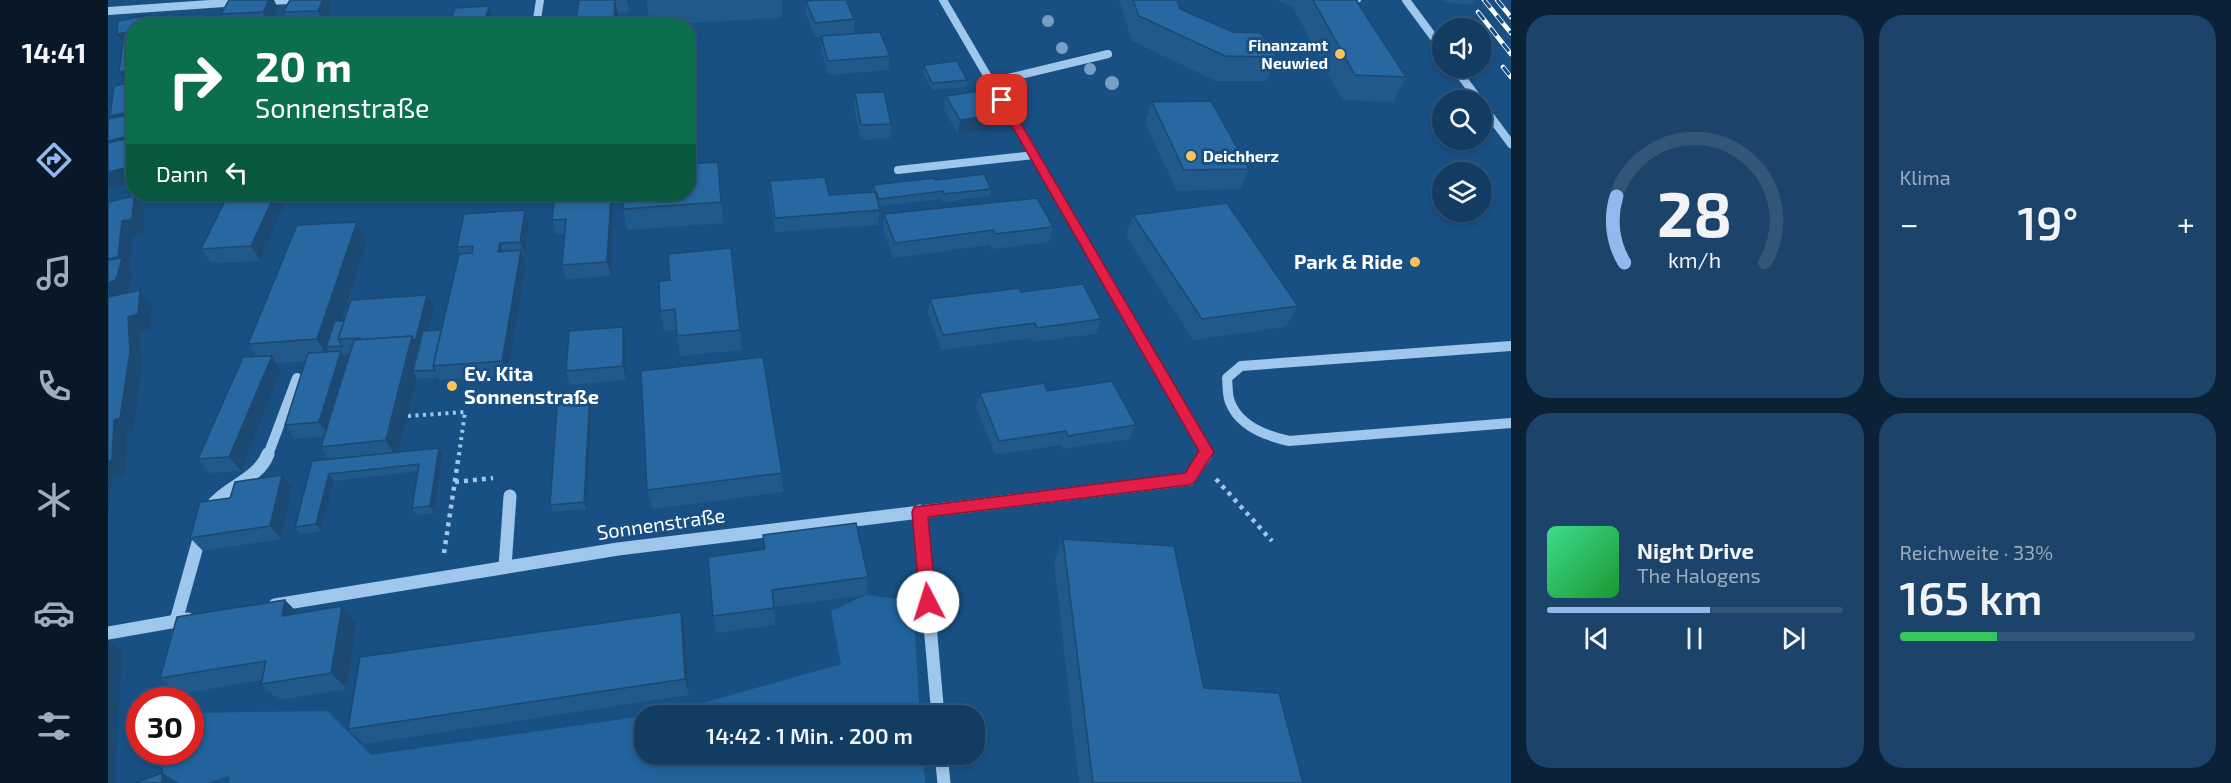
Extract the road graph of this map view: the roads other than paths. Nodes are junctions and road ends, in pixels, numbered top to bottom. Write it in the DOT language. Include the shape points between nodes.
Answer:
graph roads {
  1 [pos="294,0"];
  2 [pos="540,0"];
  3 [pos="944,0"];
  4 [pos="1407,0"];
  5 [pos="205,2"];
  6 [pos="108,12"];
  7 [pos="537,18"];
  8 [pos="1432,35"];
  9 [pos="1108,54"];
  10 [pos="991,82"];
  11 [pos="1492,118"];
  12 [pos="1511,144"];
  13 [pos="1034,155"];
  14 [pos="898,170"];
  15 [pos="1511,346"];
  16 [pos="297,378"];
  17 [pos="1511,423"];
  18 [pos="510,496"];
  19 [pos="920,512"];
  20 [pos="505,567"];
  21 [pos="257,608"];
  22 [pos="199,617"];
  23 [pos="176,621"];
  24 [pos="108,633"];
  25 [pos="937,705"];
  26 [pos="942,765"];
  27 [pos="944,783"];
  1 -- 5 [label="street"];
  2 -- 7 [label="street"];
  3 -- 10 [label="street"];
  4 -- 8 [label="street"];
  5 -- 6 [label="street"];
  9 -- 10 [label="street"];
  10 -- 13 [label="street"];
  11 -- 12 [label="street"];
  13 -- 14 [label="street"];
  13 -- 19 [label="street, Sonnenstraße" via="1204,457 1189,479"];
  15 -- 17 [label="street" via="1241,366 1227,378 1230,402 1244,422 1270,438 1289,441"];
  16 -- 23 [label="street" via="265,463 220,496 205,516"];
  18 -- 20 [label="street"];
  19 -- 20 [label="street, Sonnenstraße"];
  19 -- 25 [label="street"];
  20 -- 21 [label="street, Sonnenstraße"];
  22 -- 23 [label="street"];
  23 -- 24 [label="street"];
  26 -- 27 [label="street"];
}
